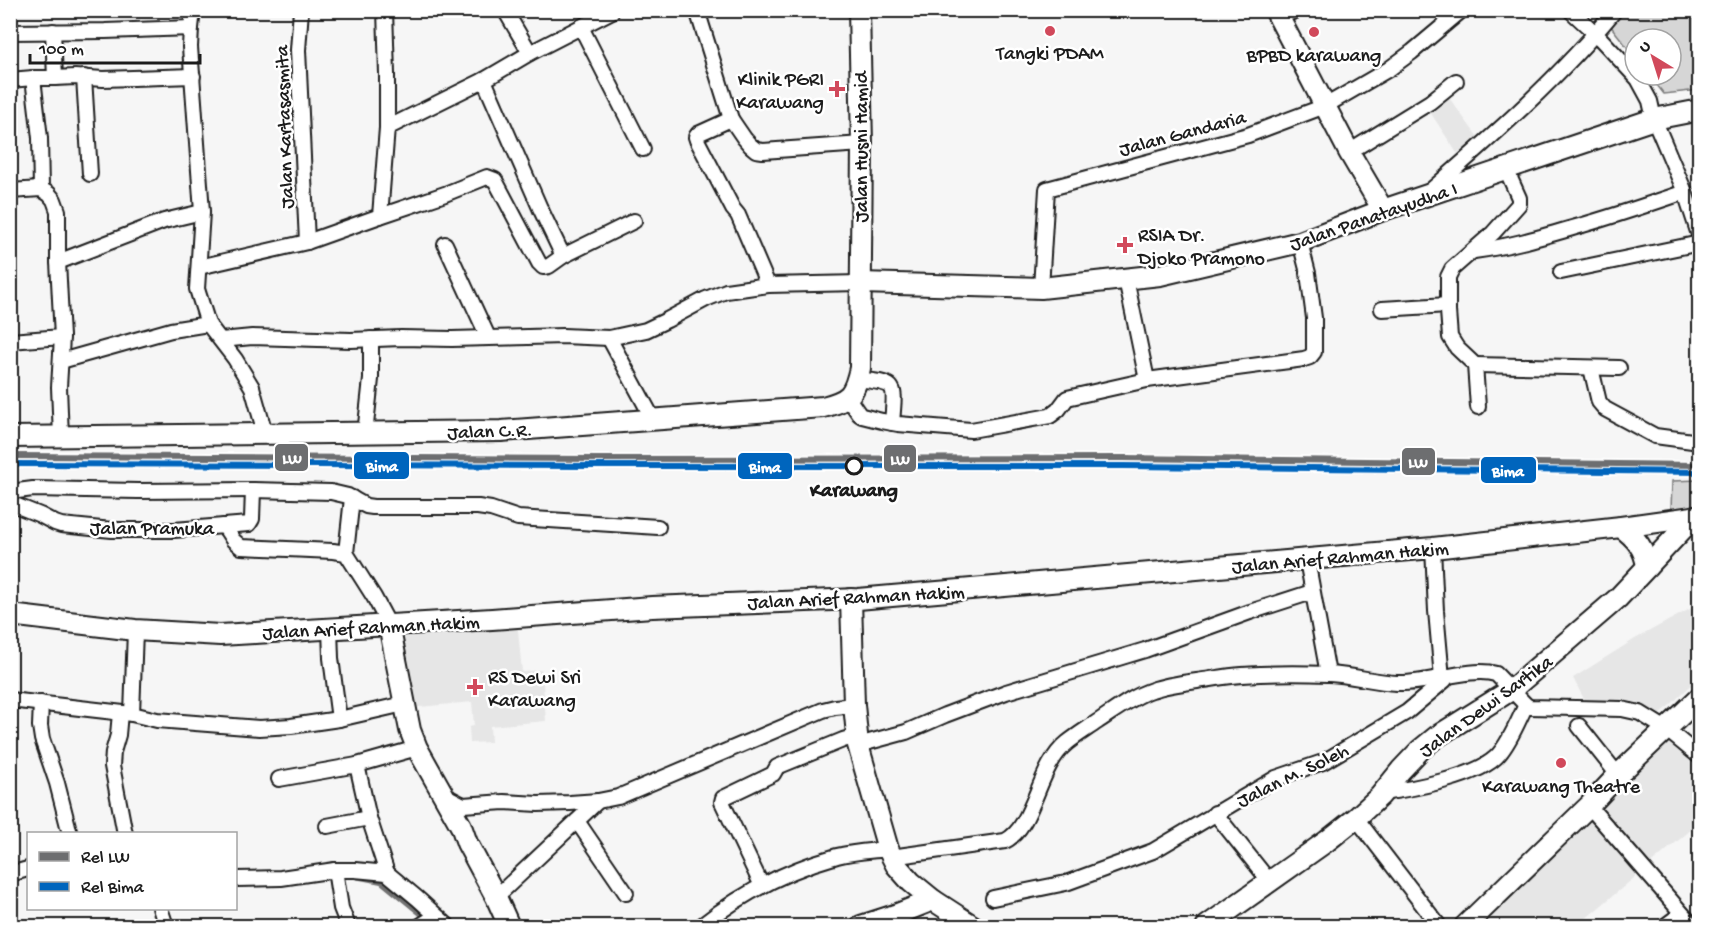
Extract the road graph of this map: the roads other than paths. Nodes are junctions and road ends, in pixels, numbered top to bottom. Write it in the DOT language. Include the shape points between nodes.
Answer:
graph roads {
  1 [pos="193,10"];
  2 [pos="301,10"];
  3 [pos="385,10"];
  4 [pos="697,10"];
  5 [pos="859,10"];
  6 [pos="1298,10"];
  7 [pos="1462,10"];
  8 [pos="1570,10"];
  9 [pos="1615,10"];
  10 [pos="612,11"];
  11 [pos="506,12"];
  12 [pos="1277,14"];
  13 [pos="581,27"];
  14 [pos="190,28"];
  15 [pos="53,31"];
  16 [pos="10,32"];
  17 [pos="1596,34"];
  18 [pos="530,53"];
  19 [pos="193,76"];
  20 [pos="84,77"];
  21 [pos="33,78"];
  22 [pos="55,78"];
  23 [pos="10,80"];
  24 [pos="484,80"];
  25 [pos="1456,81"];
  26 [pos="1325,106"];
  27 [pos="1700,110"];
  28 [pos="731,119"];
  29 [pos="1654,119"];
  30 [pos="387,128"];
  31 [pos="862,144"];
  32 [pos="643,149"];
  33 [pos="1349,152"];
  34 [pos="1506,169"];
  35 [pos="90,174"];
  36 [pos="42,189"];
  37 [pos="10,191"];
  38 [pos="1685,192"];
  39 [pos="1423,196"];
  40 [pos="1383,210"];
  41 [pos="202,212"];
  42 [pos="380,216"];
  43 [pos="634,221"];
  44 [pos="1700,238"];
  45 [pos="307,242"];
  46 [pos="1300,242"];
  47 [pos="1700,243"];
  48 [pos="445,244"];
  49 [pos="1474,251"];
  50 [pos="564,256"];
  51 [pos="58,262"];
  52 [pos="199,267"];
  53 [pos="1561,272"];
  54 [pos="1126,279"];
  55 [pos="860,283"];
  56 [pos="768,285"];
  57 [pos="1041,288"];
  58 [pos="1448,305"];
  59 [pos="1382,309"];
  60 [pos="208,324"];
  61 [pos="62,337"];
  62 [pos="488,337"];
  63 [pos="609,338"];
  64 [pos="371,339"];
  65 [pos="221,340"];
  66 [pos="10,341"];
  67 [pos="61,361"];
  68 [pos="1475,365"];
  69 [pos="1591,368"];
  70 [pos="1619,368"];
  71 [pos="858,379"];
  72 [pos="1148,380"];
  73 [pos="848,398"];
  74 [pos="1478,407"];
  75 [pos="653,419"];
  76 [pos="892,423"];
  77 [pos="265,433"];
  78 [pos="365,434"];
  79 [pos="60,437"];
  80 [pos="10,438"];
  81 [pos="1700,442"];
  82 [pos="253,490"];
  83 [pos="10,492"];
  84 [pos="352,498"];
  85 [pos="10,503"];
  86 [pos="1697,516"];
  87 [pos="224,526"];
  88 [pos="658,527"];
  89 [pos="1621,527"];
  90 [pos="1433,548"];
  91 [pos="346,553"];
  92 [pos="1307,560"];
  93 [pos="1647,567"];
  94 [pos="1312,592"];
  95 [pos="851,599"];
  96 [pos="10,615"];
  97 [pos="389,625"];
  98 [pos="330,629"];
  99 [pos="135,630"];
  100 [pos="1328,674"];
  101 [pos="1445,678"];
  102 [pos="1507,693"];
  103 [pos="1700,697"];
  104 [pos="10,700"];
  105 [pos="41,703"];
  106 [pos="404,704"];
  107 [pos="854,705"];
  108 [pos="1526,705"];
  109 [pos="126,714"];
  110 [pos="339,719"];
  111 [pos="1579,726"];
  112 [pos="1661,735"];
  113 [pos="858,741"];
  114 [pos="417,748"];
  115 [pos="1700,757"];
  116 [pos="357,765"];
  117 [pos="1618,775"];
  118 [pos="279,779"];
  119 [pos="1382,793"];
  120 [pos="442,794"];
  121 [pos="598,801"];
  122 [pos="463,805"];
  123 [pos="1588,806"];
  124 [pos="1215,813"];
  125 [pos="369,818"];
  126 [pos="1356,818"];
  127 [pos="577,821"];
  128 [pos="327,826"];
  129 [pos="461,826"];
  130 [pos="69,832"];
  131 [pos="125,832"];
  132 [pos="890,853"];
  133 [pos="27,869"];
  134 [pos="387,873"];
  135 [pos="10,874"];
  136 [pos="336,874"];
  137 [pos="237,879"];
  138 [pos="1270,882"];
  139 [pos="762,886"];
  140 [pos="626,893"];
  141 [pos="496,897"];
  142 [pos="993,898"];
  143 [pos="933,900"];
  144 [pos="160,910"];
  145 [pos="1681,914"];
  146 [pos="429,921"];
  147 [pos="1695,924"];
  148 [pos="166,927"];
  149 [pos="348,927"];
  150 [pos="448,927"];
  151 [pos="509,927"];
  152 [pos="701,927"];
  153 [pos="861,927"];
  154 [pos="973,927"];
  155 [pos="1207,927"];
  156 [pos="1439,927"];
  157 [pos="1465,927"];
  158 [pos="1665,927"];
  1 -- 14 [label="street"];
  2 -- 45 [label="street, Jalan Kartasasmita" via="298,50"];
  3 -- 30 [label="street"];
  4 -- 28 [label="street"];
  5 -- 31 [label="main road, Jalan Husni Hamid"];
  6 -- 12 [label="street"];
  7 -- 26 [label="street, Jalan Gandaria" via="1389,69"];
  8 -- 17 [label="street"];
  9 -- 17 [label="street"];
  10 -- 13 [label="street"];
  11 -- 18 [label="street"];
  12 -- 26 [label="main road"];
  13 -- 18 [label="street"];
  13 -- 32 [label="street"];
  14 -- 15 [label="street"];
  14 -- 19 [label="street"];
  15 -- 16 [label="street"];
  15 -- 22 [label="street"];
  17 -- 29 [label="street" via="1638,79"];
  17 -- 39 [label="street" via="1505,125"];
  18 -- 24 [label="street"];
  19 -- 20 [label="street"];
  19 -- 41 [label="street"];
  20 -- 22 [label="street"];
  20 -- 35 [label="street"];
  21 -- 22 [label="street"];
  21 -- 23 [label="street"];
  21 -- 36 [label="street"];
  24 -- 30 [label="street"];
  24 -- 50 [label="street"];
  25 -- 33 [label="street" via="1430,102"];
  26 -- 33 [label="main road"];
  26 -- 57 [label="street, Jalan Gandaria" via="1248,135 1047,189"];
  27 -- 29 [label="main road, Jalan Panatayudha I"];
  28 -- 31 [label="street" via="756,150"];
  28 -- 56 [label="street" via="696,136 738,215"];
  29 -- 34 [label="main road, Jalan Panatayudha I"];
  29 -- 38 [label="street"];
  30 -- 42 [label="street"];
  31 -- 55 [label="main road, Jalan Husni Hamid"];
  33 -- 40 [label="main road"];
  34 -- 39 [label="main road, Jalan Panatayudha I"];
  34 -- 49 [label="street" via="1519,204"];
  36 -- 37 [label="street"];
  36 -- 51 [label="street" via="57,208"];
  38 -- 44 [label="street"];
  38 -- 49 [label="street" via="1526,242"];
  39 -- 40 [label="main road, Jalan Panatayudha I"];
  40 -- 46 [label="main road, Jalan Panatayudha I"];
  41 -- 51 [label="street" via="164,221"];
  41 -- 52 [label="street"];
  42 -- 45 [label="street"];
  42 -- 50 [label="street" via="492,177 541,265 549,266"];
  43 -- 50 [label="street"];
  45 -- 52 [label="street"];
  46 -- 54 [label="main road, Jalan Panatayudha I" via="1160,275"];
  46 -- 72 [label="street" via="1314,318 1314,352 1310,357"];
  47 -- 53 [label="street"];
  48 -- 62 [label="street"];
  49 -- 58 [label="street" via="1449,274"];
  51 -- 61 [label="street"];
  52 -- 60 [label="street" via="197,289"];
  54 -- 57 [label="main road, Jalan Panatayudha I"];
  54 -- 72 [label="street"];
  55 -- 56 [label="street"];
  55 -- 57 [label="main road, Jalan Panatayudha I"];
  55 -- 71 [label="main road"];
  56 -- 63 [label="street" via="726,291 646,330"];
  58 -- 59 [label="street"];
  58 -- 68 [label="street" via="1452,342"];
  60 -- 65 [label="street"];
  60 -- 67 [label="street" via="171,330"];
  61 -- 66 [label="street"];
  61 -- 67 [label="street"];
  62 -- 63 [label="street"];
  62 -- 64 [label="street"];
  63 -- 75 [label="street"];
  64 -- 65 [label="street"];
  64 -- 78 [label="street"];
  65 -- 77 [label="street" via="252,387"];
  67 -- 79 [label="street"];
  68 -- 69 [label="street"];
  68 -- 74 [label="street"];
  69 -- 70 [label="street"];
  69 -- 81 [label="street" via="1599,402 1605,410 1655,436"];
  71 -- 73 [label="main road"];
  71 -- 76 [label="street" via="890,384 895,393"];
  72 -- 76 [label="street" via="1067,398 1050,416 971,430"];
  73 -- 75 [label="main road, Jalan C.R." via="823,407"];
  73 -- 76 [label="street" via="862,416"];
  75 -- 78 [label="main road, Jalan C.R." via="501,431"];
  77 -- 78 [label="main road, Jalan C.R."];
  77 -- 79 [label="main road, Jalan C.R."];
  79 -- 80 [label="main road, Jalan C.R."];
  82 -- 83 [label="street"];
  82 -- 84 [label="street" via="331,492"];
  82 -- 87 [label="street" via="249,524"];
  84 -- 88 [label="street" via="373,507 478,507 518,518"];
  84 -- 91 [label="street"];
  85 -- 87 [label="street, Jalan Pramuka" via="61,525 112,530"];
  86 -- 89 [label="main road, Jalan Arief Rahman Hakim"];
  86 -- 93 [label="main road, Jalan Dewi Sartika"];
  87 -- 91 [label="street, Jalan Pramuka" via="242,547"];
  89 -- 90 [label="main road, Jalan Arief Rahman Hakim"];
  89 -- 93 [label="main road" via="1640,544"];
  90 -- 92 [label="main road, Jalan Arief Rahman Hakim"];
  90 -- 101 [label="street"];
  91 -- 97 [label="street"];
  92 -- 94 [label="street"];
  92 -- 95 [label="main road, Jalan Arief Rahman Hakim"];
  93 -- 102 [label="main road, Jalan Dewi Sartika" via="1618,598"];
  94 -- 100 [label="street"];
  94 -- 113 [label="street" via="1136,654 1006,692 906,732"];
  95 -- 97 [label="main road, Jalan Arief Rahman Hakim" via="652,607"];
  95 -- 107 [label="main road"];
  96 -- 99 [label="main road, Jalan Arief Rahman Hakim"];
  97 -- 98 [label="main road, Jalan Arief Rahman Hakim"];
  97 -- 106 [label="main road"];
  98 -- 99 [label="main road, Jalan Arief Rahman Hakim" via="220,635"];
  98 -- 110 [label="street"];
  99 -- 109 [label="street"];
  100 -- 101 [label="street" via="1398,684"];
  100 -- 132 [label="street" via="1241,675 1147,692 1060,749 1021,827 1010,838"];
  101 -- 102 [label="street" via="1496,674"];
  101 -- 124 [label="street, Jalan M. Soleh" via="1407,712 1323,762 1276,778"];
  102 -- 108 [label="street"];
  102 -- 119 [label="main road, Jalan Dewi Sartika" via="1436,737"];
  103 -- 112 [label="main road"];
  104 -- 105 [label="street"];
  105 -- 109 [label="street"];
  105 -- 130 [label="street" via="42,739"];
  106 -- 110 [label="street"];
  106 -- 114 [label="main road"];
  107 -- 113 [label="main road"];
  107 -- 121 [label="street" via="823,710 618,797"];
  108 -- 112 [label="street" via="1622,709 1640,713"];
  108 -- 119 [label="street" via="1506,746 1490,762 1451,778"];
  109 -- 110 [label="street" via="259,728"];
  109 -- 131 [label="street" via="112,766"];
  111 -- 117 [label="street"];
  112 -- 115 [label="street"];
  112 -- 117 [label="main road"];
  113 -- 132 [label="main road"];
  113 -- 139 [label="street" via="832,744 777,767 773,774 723,798"];
  114 -- 116 [label="street"];
  114 -- 120 [label="main road"];
  116 -- 118 [label="street"];
  116 -- 125 [label="street"];
  117 -- 123 [label="main road"];
  119 -- 126 [label="main road, Jalan Dewi Sartika"];
  120 -- 122 [label="street"];
  120 -- 129 [label="main road"];
  121 -- 122 [label="street"];
  121 -- 127 [label="street"];
  122 -- 129 [label="street"];
  123 -- 145 [label="street"];
  123 -- 157 [label="main road"];
  124 -- 138 [label="street"];
  124 -- 142 [label="street, Jalan M. Soleh" via="1153,851 1066,883"];
  125 -- 128 [label="street"];
  125 -- 134 [label="street"];
  126 -- 138 [label="main road, Jalan Dewi Sartika"];
  126 -- 156 [label="street"];
  127 -- 140 [label="street"];
  127 -- 141 [label="street"];
  129 -- 141 [label="main road"];
  132 -- 139 [label="street" via="839,856"];
  132 -- 143 [label="main road" via="911,882"];
  133 -- 135 [label="street"];
  134 -- 136 [label="street" via="355,870"];
  134 -- 146 [label="street" via="417,898"];
  136 -- 137 [label="street"];
  136 -- 149 [label="street"];
  138 -- 155 [label="main road, Jalan Dewi Sartika"];
  139 -- 152 [label="street"];
  141 -- 151 [label="main road"];
  143 -- 153 [label="main road"];
  143 -- 154 [label="main road"];
  144 -- 148 [label="street"];
  145 -- 147 [label="street"];
  145 -- 158 [label="street"];
  146 -- 150 [label="street"];
}
